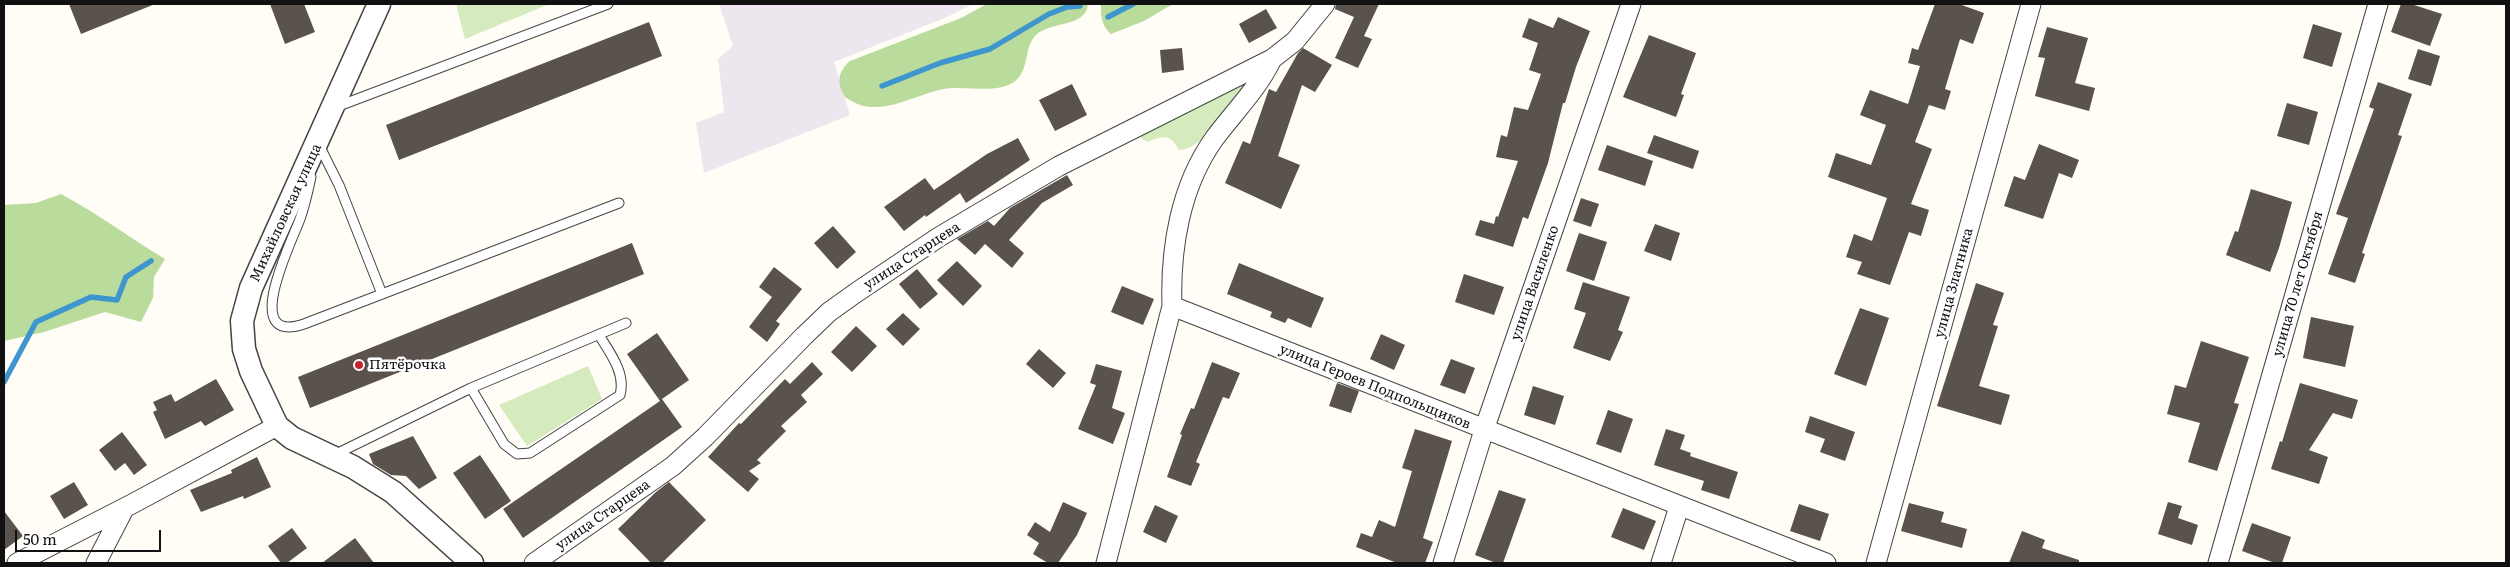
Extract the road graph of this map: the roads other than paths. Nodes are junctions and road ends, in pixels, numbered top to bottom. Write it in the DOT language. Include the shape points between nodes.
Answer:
graph roads {
  1 [pos="379,4"];
  2 [pos="608,4"];
  3 [pos="1325,4"];
  4 [pos="1631,4"];
  5 [pos="2031,4"];
  6 [pos="2378,4"];
  7 [pos="1272,59"];
  8 [pos="333,108"];
  9 [pos="318,143"];
  10 [pos="619,203"];
  11 [pos="382,294"];
  12 [pos="1172,306"];
  13 [pos="626,323"];
  14 [pos="599,335"];
  15 [pos="471,388"];
  16 [pos="277,426"];
  17 [pos="1484,430"];
  18 [pos="332,456"];
  19 [pos="1679,507"];
  20 [pos="124,509"];
  21 [pos="17,563"];
  22 [pos="96,563"];
  23 [pos="472,563"];
  24 [pos="534,563"];
  25 [pos="1106,563"];
  26 [pos="1443,563"];
  27 [pos="1661,563"];
  28 [pos="1826,563"];
  29 [pos="1877,563"];
  30 [pos="2218,563"];
  1 -- 8 [label="street, Михайловская улица"];
  2 -- 8 [label="lane"];
  3 -- 7 [label="street, улица Старцева" via="1295,41"];
  4 -- 17 [label="street, улица Василенко"];
  5 -- 29 [label="street, улица Златника"];
  6 -- 30 [label="street, улица 70 лет Октября"];
  7 -- 12 [label="street" via="1259,84 1214,139 1195,173 1175,240"];
  7 -- 24 [label="street, улица Старцева" via="1059,166 939,237 857,292 829,312 673,466"];
  8 -- 9 [label="street, Михайловская улица"];
  9 -- 11 [label="lane" via="339,185"];
  9 -- 11 [label="lane" via="301,216 274,287 273,316 277,324 294,327"];
  9 -- 16 [label="street, Михайловская улица" via="251,288 242,321 241,334 250,372"];
  10 -- 11 [label="lane"];
  12 -- 17 [label="street, улица Героев Подпольщиков"];
  12 -- 25 [label="street"];
  13 -- 14 [label="lane"];
  14 -- 15 [label="lane"];
  14 -- 15 [label="lane" via="619,371 623,384 620,395 530,452 517,454 504,444"];
  15 -- 18 [label="lane"];
  16 -- 18 [label="street, Михайловская улица" via="292,438"];
  16 -- 20 [label="street"];
  17 -- 19 [label="street, улица Героев Подпольщиков"];
  17 -- 26 [label="street, улица Василенко"];
  18 -- 23 [label="street, Михайловская улица" via="393,492"];
  19 -- 27 [label="street"];
  19 -- 28 [label="street, улица Героев Подпольщиков"];
  20 -- 21 [label="street"];
  20 -- 22 [label="street"];
}
